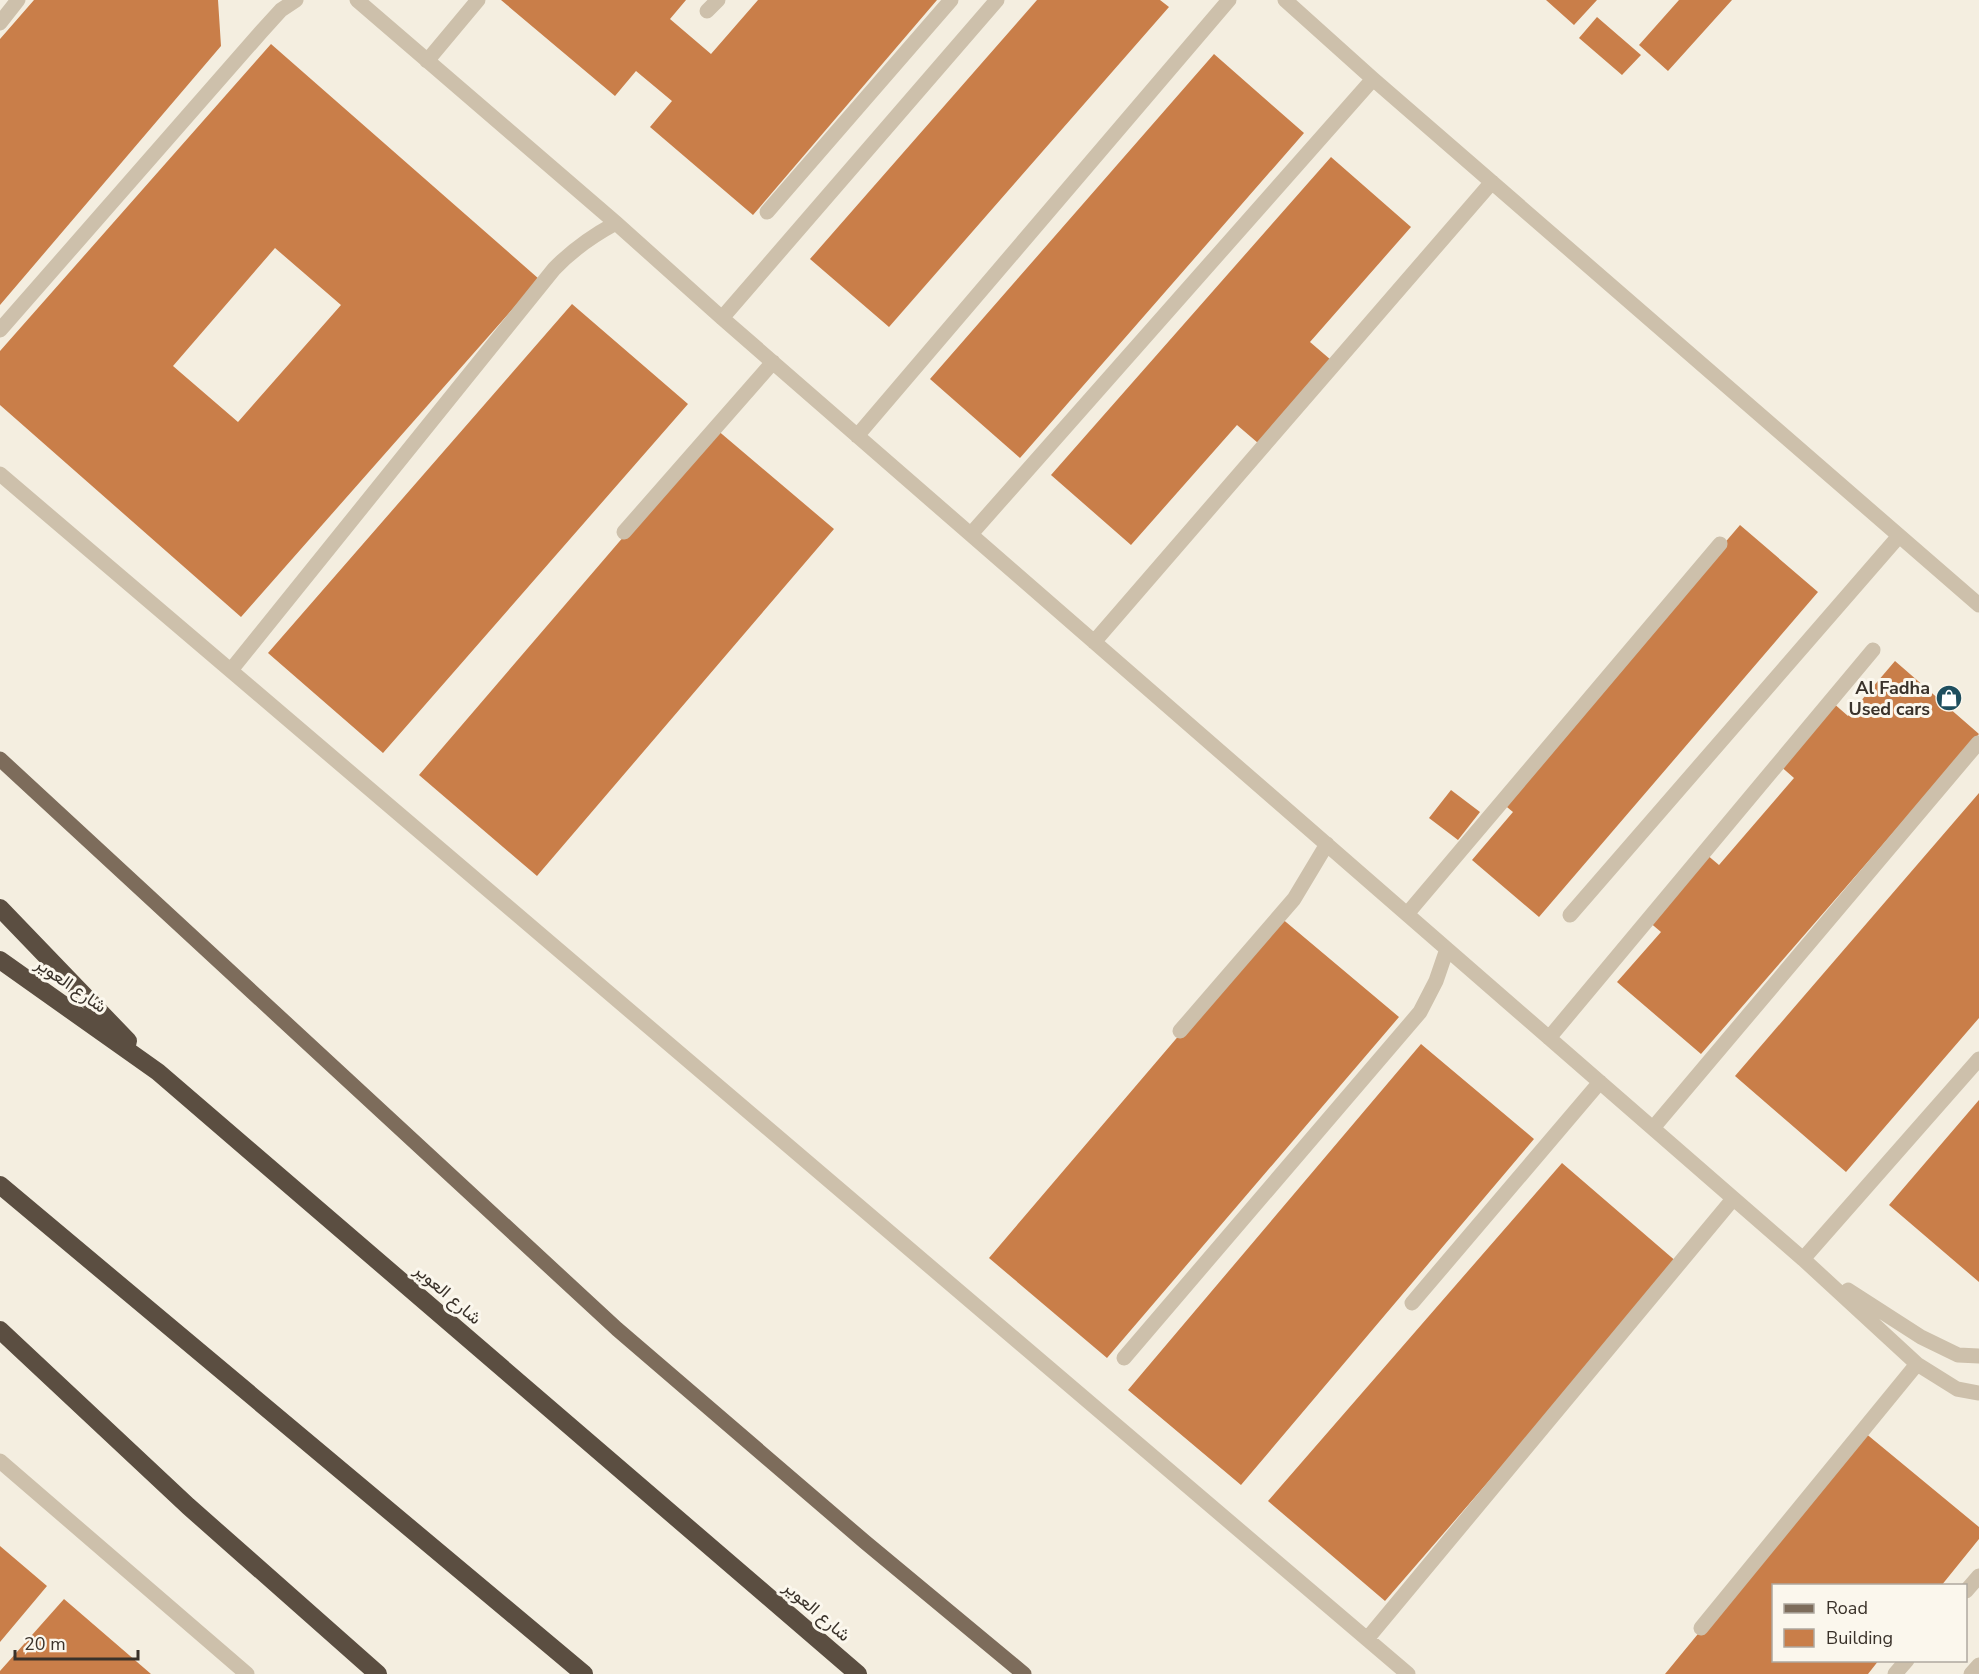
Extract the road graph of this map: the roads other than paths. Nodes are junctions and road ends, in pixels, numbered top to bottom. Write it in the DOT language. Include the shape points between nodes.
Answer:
graph roads {
  1 [pos="18,0"];
  2 [pos="296,0"];
  3 [pos="357,0"];
  4 [pos="478,0"];
  5 [pos="951,0"];
  6 [pos="997,0"];
  7 [pos="1229,0"];
  8 [pos="1285,0"];
  9 [pos="0,23"];
  10 [pos="427,61"];
  11 [pos="1373,79"];
  12 [pos="1492,182"];
  13 [pos="767,212"];
  14 [pos="616,223"];
  15 [pos="722,318"];
  16 [pos="0,330"];
  17 [pos="773,362"];
  18 [pos="857,436"];
  19 [pos="0,474"];
  20 [pos="624,532"];
  21 [pos="971,534"];
  22 [pos="1899,536"];
  23 [pos="1720,544"];
  24 [pos="1979,605"];
  25 [pos="1094,642"];
  26 [pos="1873,650"];
  27 [pos="231,670"];
  28 [pos="1978,743"];
  29 [pos="0,759"];
  30 [pos="1327,844"];
  31 [pos="0,908"];
  32 [pos="1407,914"];
  33 [pos="1570,915"];
  34 [pos="1447,949"];
  35 [pos="0,960"];
  36 [pos="1180,1031"];
  37 [pos="1549,1038"];
  38 [pos="1979,1059"];
  39 [pos="158,1072"];
  40 [pos="1600,1082"];
  41 [pos="1653,1128"];
  42 [pos="0,1185"];
  43 [pos="1733,1199"];
  44 [pos="1808,1264"];
  45 [pos="1412,1303"];
  46 [pos="0,1330"];
  47 [pos="1979,1356"];
  48 [pos="1124,1358"];
  49 [pos="1917,1364"];
  50 [pos="1979,1393"];
  51 [pos="0,1461"];
  52 [pos="1979,1576"];
  53 [pos="1967,1590"];
  54 [pos="1701,1628"];
  55 [pos="1367,1639"];
  56 [pos="1905,1662"];
  57 [pos="1979,1665"];
  58 [pos="247,1674"];
  59 [pos="378,1674"];
  60 [pos="584,1674"];
  61 [pos="858,1674"];
  62 [pos="1024,1674"];
  63 [pos="1408,1674"];
  64 [pos="1895,1674"];
  65 [pos="1971,1674"];
  1 -- 9 [label="street"];
  2 -- 16 [label="street" via="261,32"];
  3 -- 10 [label="street"];
  4 -- 10 [label="street"];
  5 -- 13 [label="street"];
  6 -- 15 [label="street"];
  7 -- 18 [label="street"];
  8 -- 11 [label="street"];
  10 -- 14 [label="street"];
  11 -- 12 [label="street"];
  11 -- 21 [label="street"];
  12 -- 22 [label="street"];
  12 -- 25 [label="street"];
  14 -- 15 [label="street"];
  14 -- 27 [label="street" via="592,235 555,269"];
  15 -- 17 [label="street"];
  17 -- 18 [label="street"];
  17 -- 20 [label="street"];
  18 -- 21 [label="street"];
  19 -- 27 [label="street"];
  21 -- 25 [label="street"];
  22 -- 24 [label="street"];
  22 -- 33 [label="street"];
  23 -- 32 [label="street"];
  25 -- 30 [label="street"];
  26 -- 37 [label="street"];
  27 -- 55 [label="street"];
  28 -- 41 [label="street"];
  29 -- 62 [label="main road" via="617,1329"];
  30 -- 32 [label="street"];
  30 -- 36 [label="street" via="1294,899"];
  31 -- 39 [label="highway"];
  32 -- 34 [label="street"];
  34 -- 37 [label="street"];
  34 -- 48 [label="street" via="1420,1012"];
  35 -- 39 [label="highway, شارع العوير"];
  37 -- 40 [label="street"];
  38 -- 44 [label="street"];
  39 -- 61 [label="highway, شارع العوير"];
  40 -- 41 [label="street"];
  40 -- 45 [label="street"];
  41 -- 43 [label="street"];
  42 -- 60 [label="highway"];
  43 -- 44 [label="street"];
  43 -- 55 [label="street"];
  44 -- 47 [label="street" via="1921,1337 1958,1354"];
  44 -- 49 [label="street"];
  46 -- 59 [label="highway" via="188,1506"];
  49 -- 50 [label="street" via="1957,1389"];
  49 -- 54 [label="street"];
  51 -- 58 [label="street"];
  52 -- 53 [label="street"];
  55 -- 63 [label="street"];
  56 -- 64 [label="street"];
  57 -- 65 [label="street"];
}
